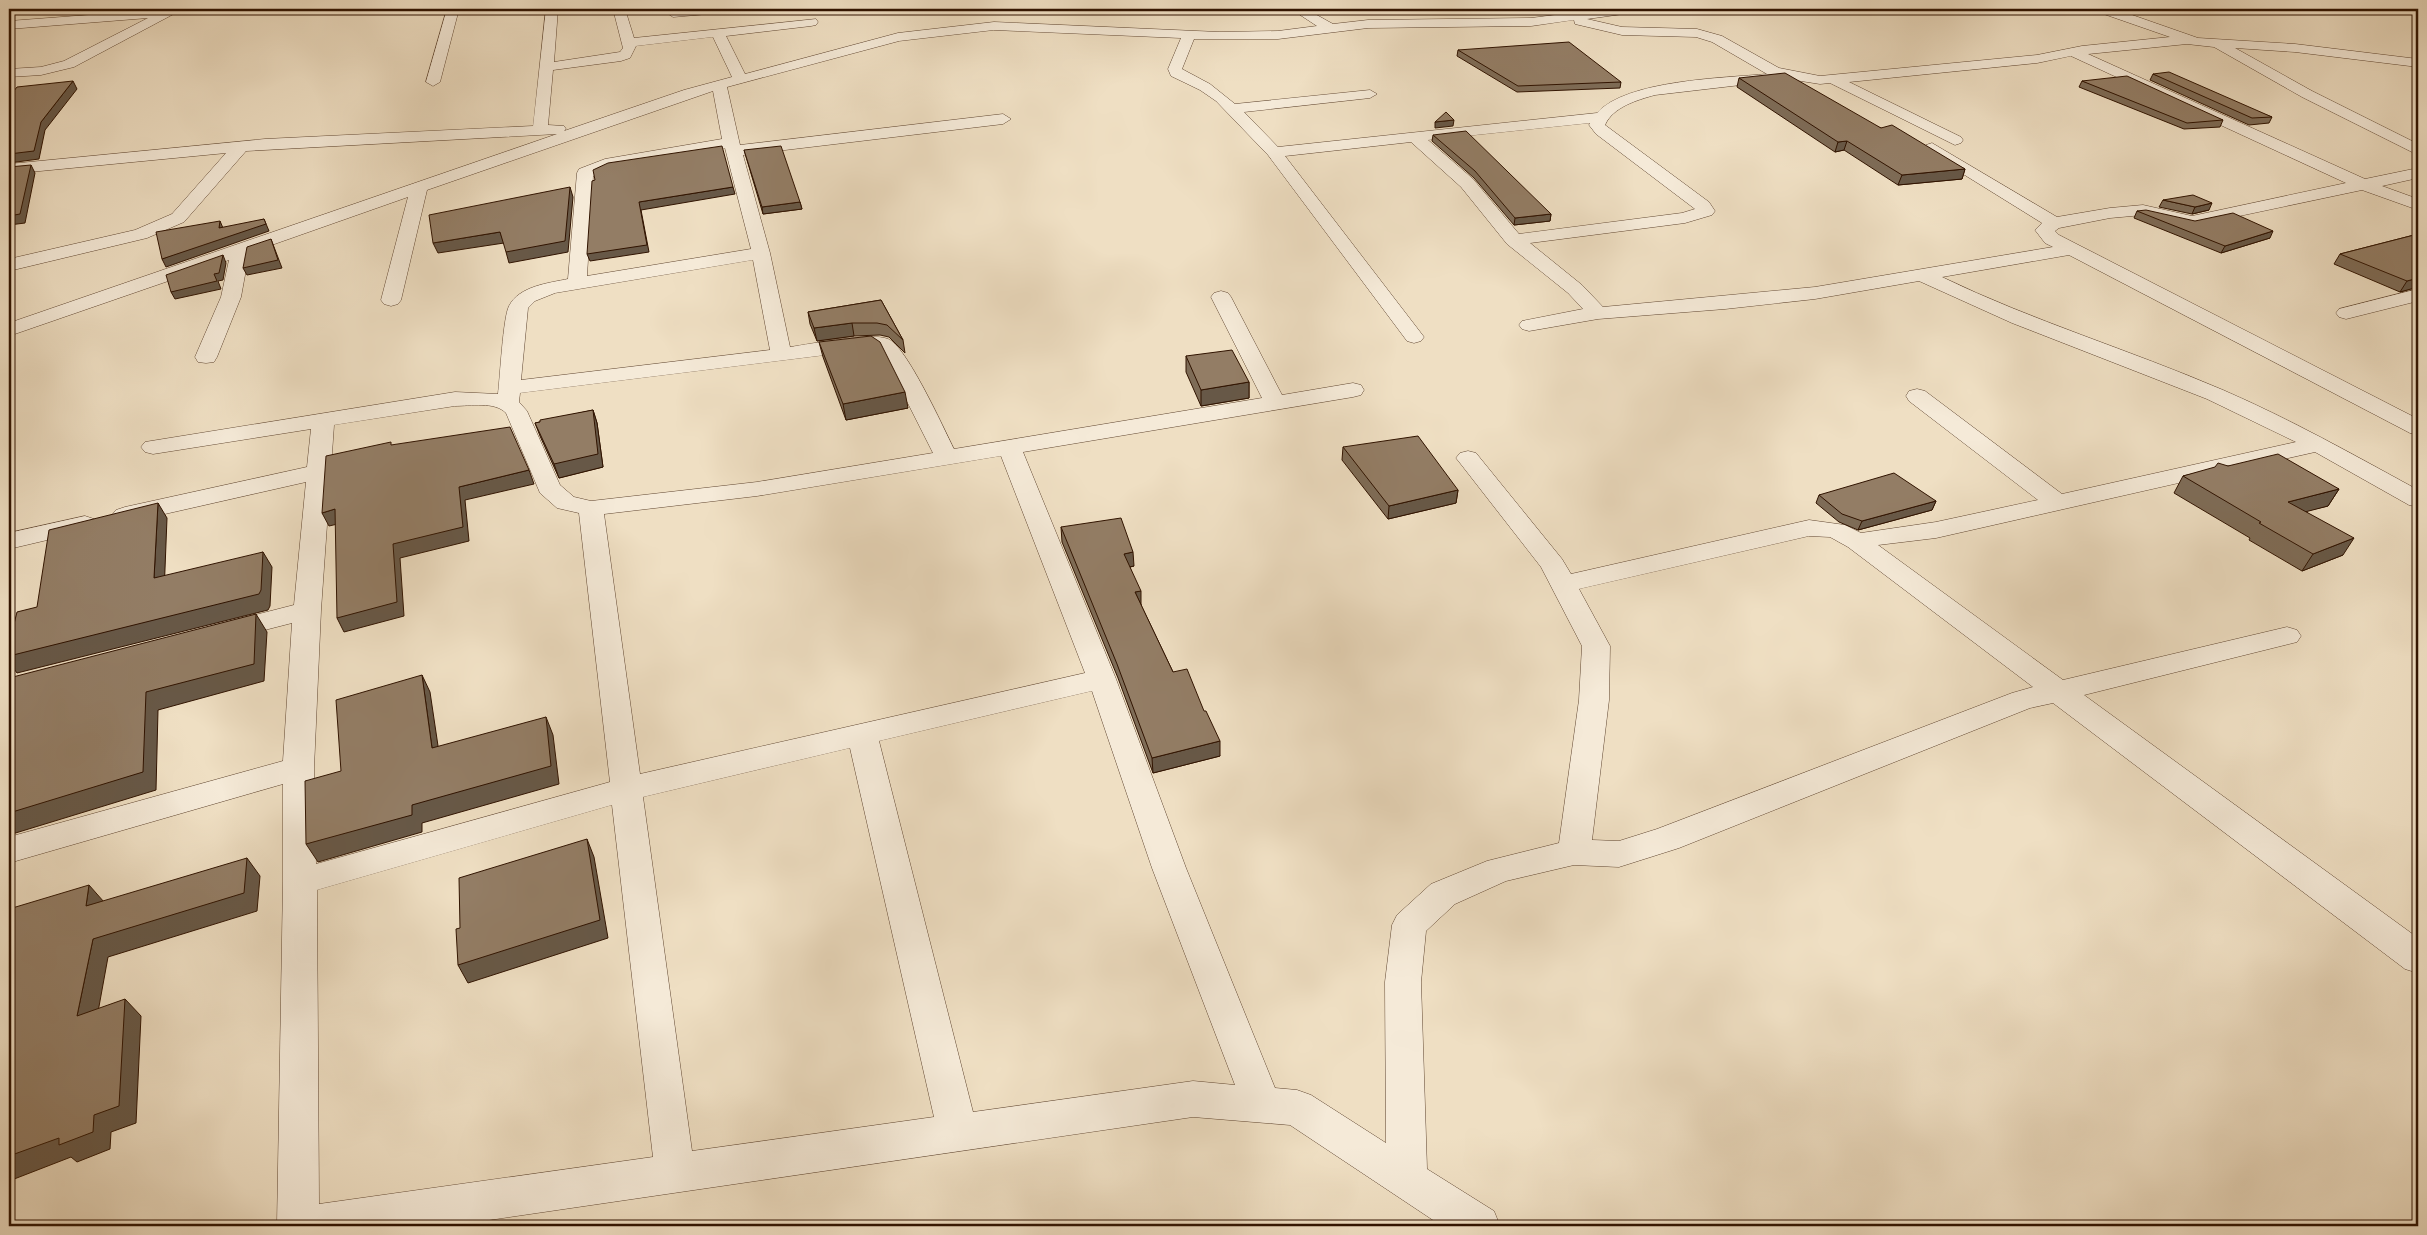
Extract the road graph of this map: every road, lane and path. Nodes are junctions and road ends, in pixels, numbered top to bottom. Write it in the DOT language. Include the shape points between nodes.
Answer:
graph roads {
  1 [pos="453,9"];
  2 [pos="552,9"];
  3 [pos="619,9"];
  4 [pos="718,9"];
  5 [pos="807,9"];
  6 [pos="1297,9"];
  7 [pos="1630,9"];
  8 [pos="2103,9"];
  9 [pos="173,11"];
  10 [pos="673,13"];
  11 [pos="1569,18"];
  12 [pos="9,25"];
  13 [pos="1330,28"];
  14 [pos="718,33"];
  15 [pos="1189,35"];
  16 [pos="2184,40"];
  17 [pos="2214,42"];
  18 [pos="628,43"];
  19 [pos="2073,52"];
  20 [pos="2418,63"];
  21 [pos="545,67"];
  22 [pos="11,75"];
  23 [pos="1786,76"];
  24 [pos="740,79"];
  25 [pos="1834,80"];
  26 [pos="433,82"];
  27 [pos="719,84"];
  28 [pos="1370,94"];
  29 [pos="1231,109"];
  30 [pos="1599,117"];
  31 [pos="1003,119"];
  32 [pos="589,128"];
  33 [pos="540,130"];
  34 [pos="1414,137"];
  35 [pos="1955,140"];
  36 [pos="241,146"];
  37 [pos="732,147"];
  38 [pos="1932,148"];
  39 [pos="2418,150"];
  40 [pos="1274,152"];
  41 [pos="9,169"];
  42 [pos="2418,173"];
  43 [pos="2362,184"];
  44 [pos="419,187"];
  45 [pos="2418,205"];
  46 [pos="2054,223"];
  47 [pos="1514,240"];
  48 [pos="240,249"];
  49 [pos="2072,249"];
  50 [pos="761,253"];
  51 [pos="9,266"];
  52 [pos="1922,275"];
  53 [pos="577,284"];
  54 [pos="2418,296"];
  55 [pos="1221,297"];
  56 [pos="391,300"];
  57 [pos="2346,312"];
  58 [pos="1598,313"];
  59 [pos="1529,324"];
  60 [pos="9,330"];
  61 [pos="1414,337"];
  62 [pos="780,354"];
  63 [pos="206,357"];
  64 [pos="1353,390"];
  65 [pos="509,396"];
  66 [pos="1917,396"];
  67 [pos="1276,403"];
  68 [pos="323,420"];
  69 [pos="2418,428"];
  70 [pos="2316,445"];
  71 [pos="153,447"];
  72 [pos="1009,448"];
  73 [pos="948,458"];
  74 [pos="1468,458"];
  75 [pos="319,472"];
  76 [pos="2418,500"];
  77 [pos="2058,503"];
  78 [pos="591,508"];
  79 [pos="9,541"];
  80 [pos="1857,542"];
  81 [pos="1564,584"];
  82 [pos="307,610"];
  83 [pos="2287,636"];
  84 [pos="201,637"];
  85 [pos="1102,679"];
  86 [pos="2057,691"];
  87 [pos="862,735"];
  88 [pos="298,768"];
  89 [pos="627,789"];
  90 [pos="9,850"];
  91 [pos="1574,852"];
  92 [pos="300,882"];
  93 [pos="2418,958"];
  94 [pos="1263,1106"];
  95 [pos="958,1133"];
  96 [pos="675,1174"];
  97 [pos="1407,1180"];
  98 [pos="298,1226"];
  99 [pos="310,1226"];
  100 [pos="1479,1226"];
  1 -- 26 [label="street"];
  2 -- 21 [label="street"];
  3 -- 18 [label="street"];
  4 -- 10 [label="street"];
  5 -- 14 [label="street" via="813,26"];
  6 -- 13 [label="street"];
  7 -- 11 [label="street"];
  8 -- 16 [label="street"];
  9 -- 12 [label="street"];
  9 -- 22 [label="street" via="69,64"];
  11 -- 13 [label="street"];
  11 -- 23 [label="street" via="1622,31 1697,33 1718,39"];
  13 -- 15 [label="street" via="1278,35"];
  14 -- 18 [label="street"];
  14 -- 24 [label="street"];
  15 -- 24 [label="street" via="993,20 829,50"];
  15 -- 29 [label="street" via="1176,73 1205,87"];
  16 -- 17 [label="street"];
  16 -- 19 [label="street"];
  17 -- 20 [label="street"];
  17 -- 39 [label="street"];
  18 -- 21 [label="street" via="630,48 616,58"];
  19 -- 25 [label="street" via="2037,59"];
  19 -- 43 [label="street"];
  21 -- 33 [label="street"];
  23 -- 25 [label="street"];
  23 -- 30 [label="street" via="1654,91 1638,95"];
  24 -- 27 [label="street"];
  25 -- 35 [label="street"];
  27 -- 32 [label="street"];
  27 -- 37 [label="street"];
  28 -- 29 [label="street"];
  29 -- 40 [label="street"];
  30 -- 34 [label="street"];
  30 -- 47 [label="street" via="1597,125 1602,131 1706,211 1685,218"];
  31 -- 37 [label="street"];
  32 -- 33 [label="street"];
  32 -- 44 [label="street"];
  33 -- 36 [label="street"];
  34 -- 40 [label="street"];
  34 -- 47 [label="street" via="1467,183"];
  36 -- 41 [label="street"];
  36 -- 51 [label="street" via="178,218 141,234"];
  37 -- 50 [label="street"];
  37 -- 53 [label="street" via="605,164 585,173"];
  38 -- 46 [label="street"];
  40 -- 61 [label="street"];
  42 -- 43 [label="street"];
  43 -- 45 [label="street"];
  43 -- 46 [label="street" via="2192,221 2142,210"];
  44 -- 48 [label="street"];
  44 -- 56 [label="street"];
  46 -- 49 [label="street" via="2044,230 2052,239"];
  47 -- 58 [label="street"];
  48 -- 60 [label="street"];
  48 -- 63 [label="street" via="231,297"];
  49 -- 52 [label="street"];
  49 -- 69 [label="street"];
  50 -- 53 [label="street"];
  50 -- 62 [label="street"];
  52 -- 58 [label="street" via="1815,293"];
  52 -- 70 [label="street" via="1993,309 2186,382"];
  53 -- 65 [label="street" via="550,288 528,297 518,307"];
  54 -- 57 [label="street"];
  55 -- 67 [label="street"];
  58 -- 59 [label="street"];
  62 -- 65 [label="street"];
  62 -- 73 [label="street" via="883,344 893,353"];
  64 -- 67 [label="street"];
  65 -- 68 [label="street" via="455,399"];
  65 -- 78 [label="street" via="549,488 566,503"];
  66 -- 77 [label="street"];
  67 -- 72 [label="street"];
  68 -- 71 [label="street"];
  68 -- 75 [label="street"];
  70 -- 76 [label="street"];
  70 -- 77 [label="street"];
  72 -- 73 [label="street"];
  72 -- 85 [label="street"];
  73 -- 78 [label="street" via="758,489"];
  74 -- 81 [label="street" via="1553,565"];
  75 -- 79 [label="street"];
  75 -- 82 [label="street"];
  77 -- 80 [label="street" via="1936,530"];
  78 -- 89 [label="street"];
  80 -- 81 [label="street" via="1836,530 1809,528"];
  80 -- 86 [label="street"];
  81 -- 91 [label="street" via="1596,646 1594,700"];
  82 -- 84 [label="street"];
  82 -- 88 [label="street"];
  83 -- 86 [label="street"];
  85 -- 87 [label="street"];
  85 -- 94 [label="street" via="1169,868"];
  86 -- 91 [label="street" via="2022,700 1667,838 1619,854"];
  86 -- 93 [label="street"];
  87 -- 89 [label="street"];
  87 -- 95 [label="street"];
  88 -- 90 [label="street"];
  88 -- 92 [label="street"];
  89 -- 92 [label="street"];
  89 -- 96 [label="street"];
  91 -- 97 [label="street" via="1499,870 1443,894 1409,925 1403,982"];
  92 -- 98 [label="street"];
  94 -- 95 [label="street" via="1193,1100"];
  94 -- 97 [label="street" via="1296,1108"];
  95 -- 96 [label="street"];
  96 -- 99 [label="street"];
  97 -- 100 [label="street"];
}
